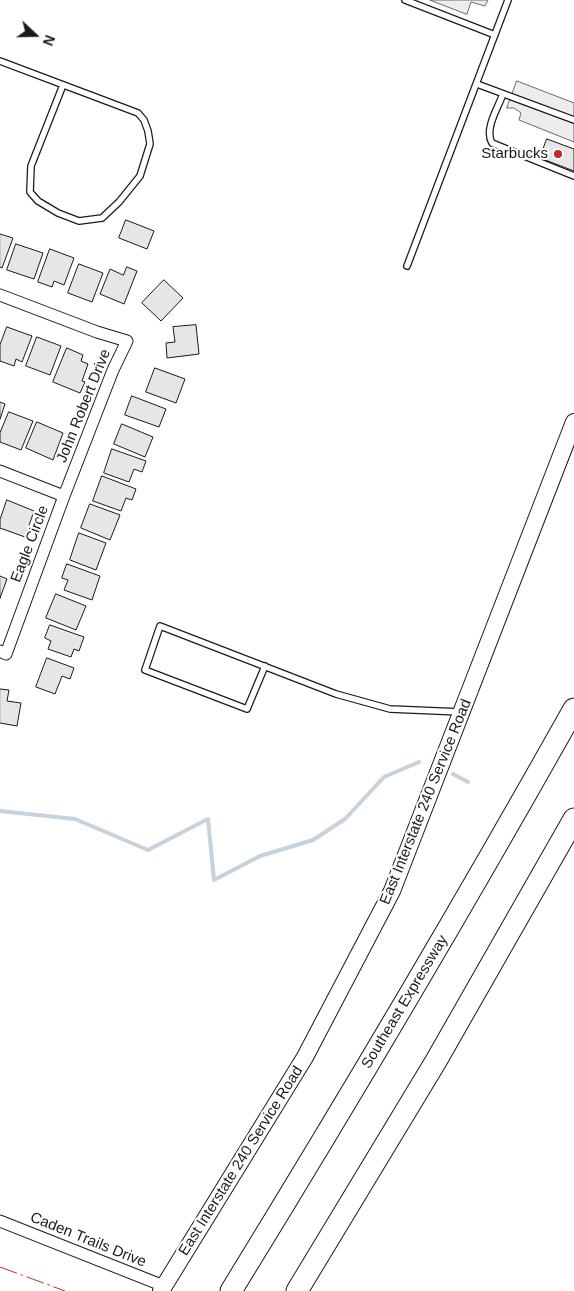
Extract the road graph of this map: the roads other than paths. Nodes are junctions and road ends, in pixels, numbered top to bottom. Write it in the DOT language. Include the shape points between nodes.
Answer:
graph roads {
  1 [pos="405,0"];
  2 [pos="508,0"];
  3 [pos="495,35"];
  4 [pos="0,61"];
  5 [pos="477,84"];
  6 [pos="64,85"];
  7 [pos="503,94"];
  8 [pos="574,120"];
  9 [pos="574,176"];
  10 [pos="407,266"];
  11 [pos="0,296"];
  12 [pos="574,422"];
  13 [pos="0,471"];
  14 [pos="64,496"];
  15 [pos="0,651"];
  16 [pos="264,666"];
  17 [pos="574,709"];
  18 [pos="463,712"];
  19 [pos="574,819"];
  20 [pos="0,1222"];
  21 [pos="163,1289"];
  22 [pos="231,1291"];
  23 [pos="297,1291"];
  1 -- 3 [label="lane"];
  2 -- 3 [label="lane"];
  3 -- 5 [label="lane"];
  4 -- 6 [label="lane"];
  5 -- 7 [label="lane"];
  5 -- 10 [label="lane"];
  6 -- 6 [label="lane" via="138,113 148,131 150,144 140,176 120,202 102,218 79,221 58,213 30,192 31,166"];
  7 -- 8 [label="lane"];
  7 -- 9 [label="lane" via="490,129 492,143"];
  11 -- 14 [label="street, John Robert Drive" via="127,341"];
  12 -- 18 [label="street, East Interstate 240 Service Road"];
  13 -- 14 [label="street"];
  14 -- 15 [label="street, Eagle Circle" via="6,654"];
  16 -- 16 [label="lane" via="160,626 145,670 247,709"];
  16 -- 18 [label="lane" via="336,694 390,709"];
  17 -- 22 [label="highway, Southeast Expressway" via="434,953"];
  18 -- 21 [label="street, East Interstate 240 Service Road" via="388,900 305,1057"];
  19 -- 23 [label="highway" via="436,1061"];
  20 -- 21 [label="street, Caden Trails Drive"];
}
